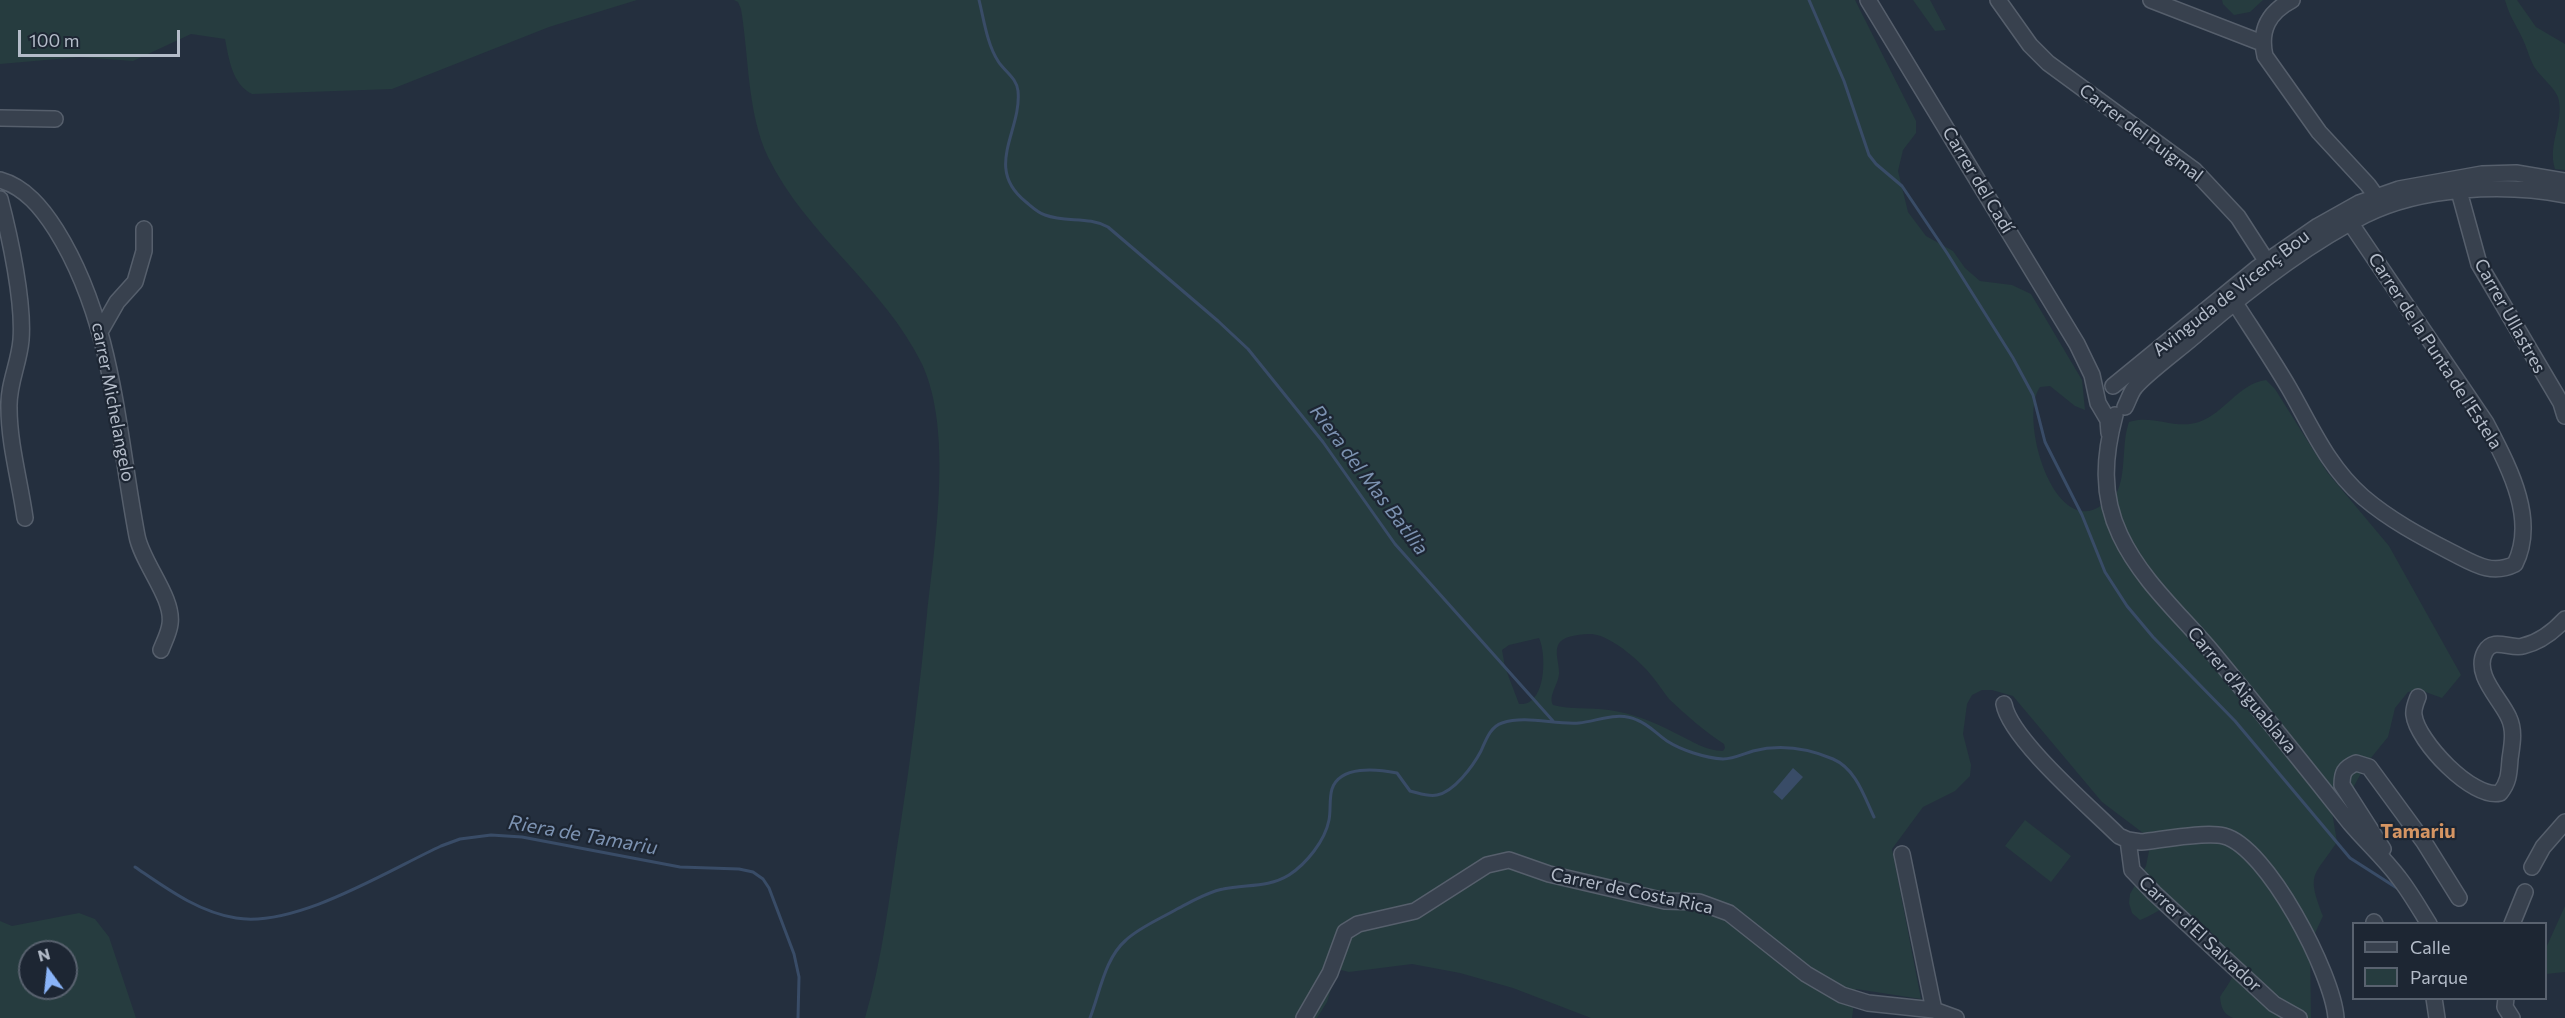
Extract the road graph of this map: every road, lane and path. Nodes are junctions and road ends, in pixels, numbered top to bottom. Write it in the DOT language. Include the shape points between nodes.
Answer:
graph roads {
  1 [pos="1868,0"];
  2 [pos="1998,0"];
  3 [pos="2151,0"];
  4 [pos="2292,0"];
  5 [pos="2262,43"];
  6 [pos="0,118"];
  7 [pos="55,118"];
  8 [pos="0,180"];
  9 [pos="2565,181"];
  10 [pos="2457,184"];
  11 [pos="2565,195"];
  12 [pos="0,199"];
  13 [pos="2374,204"];
  14 [pos="2347,218"];
  15 [pos="144,229"];
  16 [pos="2270,268"];
  17 [pos="88,294"];
  18 [pos="117,302"];
  19 [pos="2235,303"];
  20 [pos="101,330"];
  21 [pos="2086,362"];
  22 [pos="2112,386"];
  23 [pos="2110,408"];
  24 [pos="2564,409"];
  25 [pos="25,518"];
  26 [pos="2565,619"];
  27 [pos="161,650"];
  28 [pos="2418,697"];
  29 [pos="2004,704"];
  30 [pos="2565,822"];
  31 [pos="2128,840"];
  32 [pos="1902,854"];
  33 [pos="2532,867"];
  34 [pos="2399,878"];
  35 [pos="2525,892"];
  36 [pos="2459,898"];
  37 [pos="2428,922"];
  38 [pos="2513,922"];
  39 [pos="2422,1000"];
  40 [pos="2506,1000"];
  41 [pos="2436,1009"];
  42 [pos="1934,1010"];
  43 [pos="1303,1016"];
  44 [pos="1956,1018"];
  45 [pos="2299,1018"];
  46 [pos="2336,1018"];
  47 [pos="2512,1018"];
  1 -- 21 [label="street, Carrer del Cadí"];
  2 -- 16 [label="street, Carrer del Puigmal" via="2048,63 2194,170 2238,217"];
  3 -- 5 [label="street"];
  4 -- 5 [label="street" via="2271,16"];
  5 -- 13 [label="street" via="2265,56 2319,132 2373,192"];
  6 -- 7 [label="street"];
  8 -- 17 [label="street, carrer Michelangelo" via="20,188 50,221"];
  9 -- 10 [label="street, Avinguda de Vicenç Bou" via="2516,173 2482,174"];
  10 -- 11 [label="street, Avinguda de Vicenç Bou"];
  10 -- 13 [label="street, Avinguda de Vicenç Bou" via="2403,202"];
  10 -- 24 [label="street, Carrer Ullastres" via="2479,264"];
  12 -- 25 [label="street" via="21,322 20,347 8,393"];
  13 -- 14 [label="street, Avinguda de Vicenç Bou"];
  14 -- 16 [label="street, Avinguda de Vicenç Bou"];
  14 -- 19 [label="street, Carrer de la Punta de l'Estela" via="2480,413 2502,456 2518,495 2523,523 2522,548 2515,564 2501,570 2479,566 2403,528 2362,496 2322,450"];
  15 -- 18 [label="street" via="140,271"];
  16 -- 19 [label="street, Avinguda de Vicenç Bou"];
  16 -- 22 [label="street, Avinguda de Vicenç Bou" via="2208,306"];
  17 -- 18 [label="street"];
  17 -- 20 [label="street, carrer Michelangelo"];
  18 -- 20 [label="street"];
  19 -- 23 [label="street, Avinguda de Vicenç Bou"];
  20 -- 27 [label="street, carrer Michelangelo" via="122,433 137,537 169,610 170,624"];
  21 -- 22 [label="street, Carrer del Cadí" via="2096,376"];
  21 -- 23 [label="street, Carrer del Cadí"];
  22 -- 23 [label="street, Avinguda de Vicenç Bou" via="2104,389"];
  22 -- 23 [label="street, Carrer del Cadí" via="2124,393"];
  23 -- 34 [label="street, Carrer d'Aiguablava" via="2105,479 2119,534 2132,556"];
  26 -- 28 [label="street" via="2536,642 2520,648 2490,646 2485,653 2485,674 2494,696 2509,716 2513,732 2508,779 2500,793 2492,795 2455,773 2428,746 2414,713"];
  29 -- 31 [label="street" via="2006,716 2019,736 2119,836"];
  30 -- 33 [label="street"];
  31 -- 45 [label="street, Carrer d'El Salvador" via="2132,870 2154,893 2274,1004"];
  31 -- 46 [label="street" via="2222,835 2242,845 2279,890 2307,936 2326,976"];
  32 -- 42 [label="street"];
  34 -- 36 [label="street" via="2342,785 2346,767 2356,763 2369,767"];
  34 -- 37 [label="street, Carrer d'Aiguablava"];
  35 -- 38 [label="street"];
  39 -- 41 [label="street"];
  40 -- 47 [label="street" via="2505,1007"];
  42 -- 43 [label="street, Carrer de Costa Rica" via="1868,1003 1842,995 1806,974 1729,913 1700,902 1665,901 1549,874 1509,860 1487,864 1415,911 1358,924 1345,932 1330,973"];
  42 -- 44 [label="street, Carrer de Costa Rica"];
}
